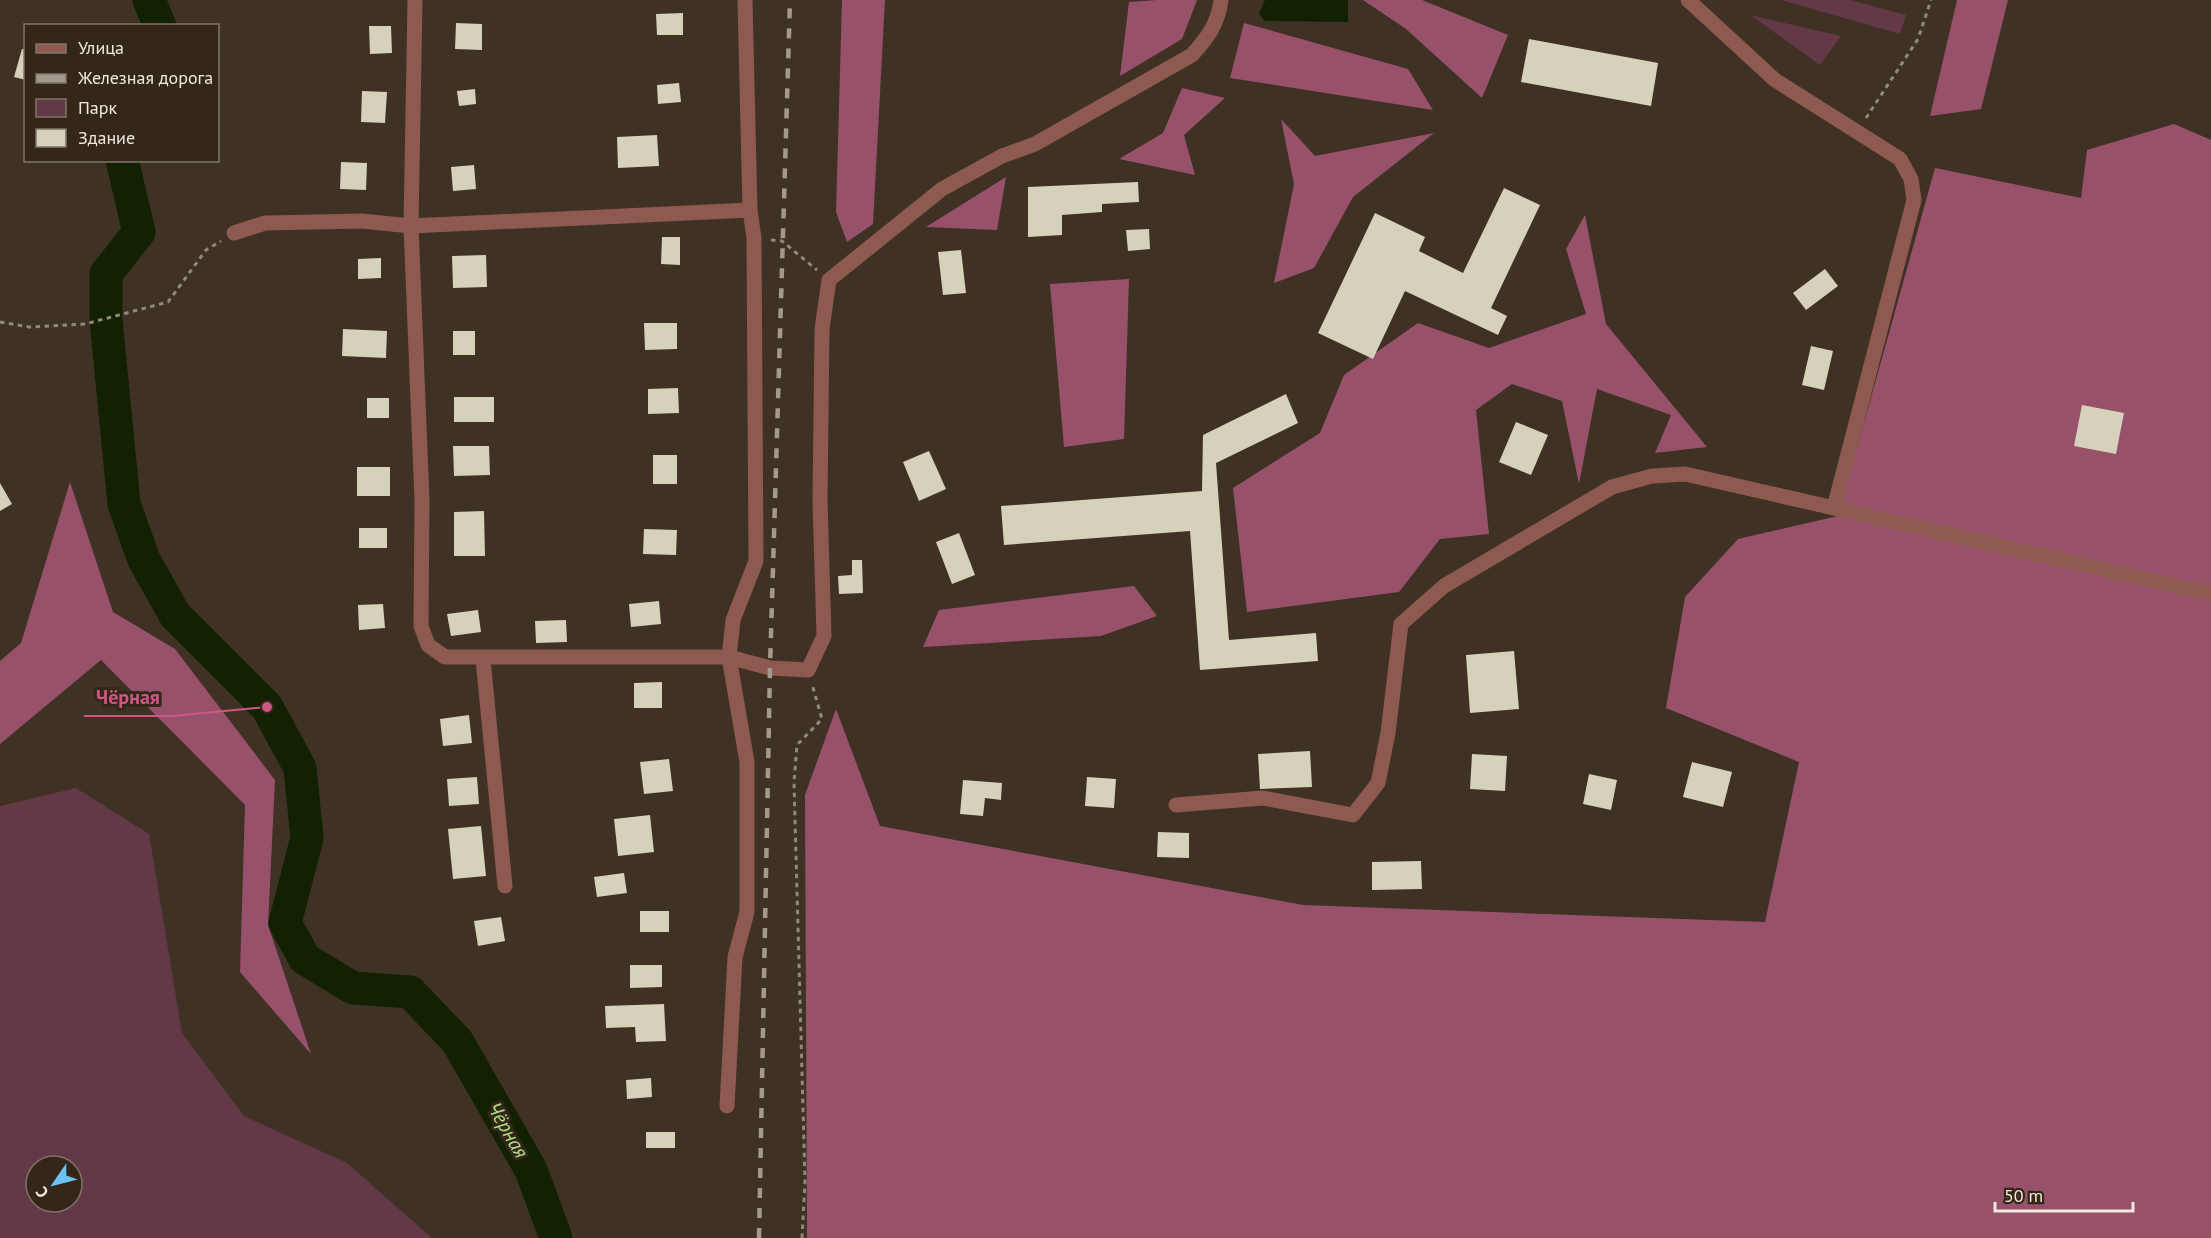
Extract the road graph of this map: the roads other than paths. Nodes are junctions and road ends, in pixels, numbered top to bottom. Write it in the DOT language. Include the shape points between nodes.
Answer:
graph roads {
  1 [pos="415,0"];
  2 [pos="745,0"];
  3 [pos="1221,0"];
  4 [pos="1688,0"];
  5 [pos="750,210"];
  6 [pos="411,226"];
  7 [pos="234,232"];
  8 [pos="1834,508"];
  9 [pos="2211,594"];
  10 [pos="729,657"];
  11 [pos="483,659"];
  12 [pos="1176,805"];
  13 [pos="505,886"];
  14 [pos="727,1106"];
  1 -- 6 [label="street"];
  2 -- 5 [label="street"];
  3 -- 10 [label="street" via="1211,34 1192,54 1035,144 1002,156 942,189 829,280 822,329 821,398 824,636 808,670 770,668"];
  4 -- 8 [label="street" via="1775,80 1900,159 1911,179 1914,200"];
  5 -- 6 [label="street"];
  5 -- 10 [label="street" via="754,238 756,561 733,620"];
  6 -- 7 [label="street" via="362,221 265,223"];
  6 -- 11 [label="street" via="422,500 421,626 428,645 445,657"];
  8 -- 9 [label="street"];
  8 -- 12 [label="street" via="1685,474 1612,487 1444,586 1401,624 1378,783 1353,814 1263,798"];
  10 -- 11 [label="street"];
  10 -- 14 [label="street" via="747,762 747,912 735,957"];
  11 -- 13 [label="street"];
}
